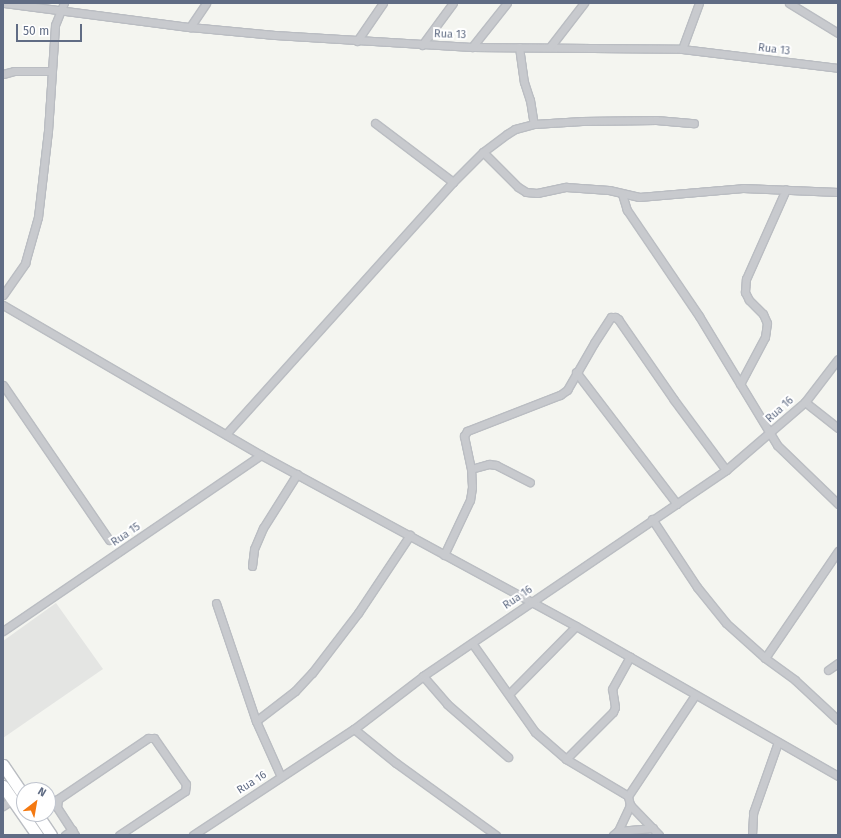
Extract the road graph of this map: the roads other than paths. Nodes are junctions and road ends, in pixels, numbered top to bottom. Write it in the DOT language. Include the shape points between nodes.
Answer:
graph roads {
  1 [pos="4,3"];
  2 [pos="206,3"];
  3 [pos="383,3"];
  4 [pos="453,3"];
  5 [pos="507,3"];
  6 [pos="584,3"];
  7 [pos="699,3"];
  8 [pos="789,3"];
  9 [pos="63,6"];
  10 [pos="190,27"];
  11 [pos="838,33"];
  12 [pos="357,41"];
  13 [pos="422,45"];
  14 [pos="472,47"];
  15 [pos="519,47"];
  16 [pos="550,47"];
  17 [pos="682,49"];
  18 [pos="838,68"];
  19 [pos="51,71"];
  20 [pos="3,74"];
  21 [pos="375,123"];
  22 [pos="694,123"];
  23 [pos="534,124"];
  24 [pos="483,152"];
  25 [pos="453,182"];
  26 [pos="786,189"];
  27 [pos="838,192"];
  28 [pos="622,194"];
  29 [pos="3,296"];
  30 [pos="3,305"];
  31 [pos="838,359"];
  32 [pos="576,372"];
  33 [pos="740,384"];
  34 [pos="3,385"];
  35 [pos="804,402"];
  36 [pos="838,428"];
  37 [pos="770,433"];
  38 [pos="226,434"];
  39 [pos="261,455"];
  40 [pos="471,468"];
  41 [pos="726,470"];
  42 [pos="297,474"];
  43 [pos="530,482"];
  44 [pos="677,504"];
  45 [pos="838,504"];
  46 [pos="652,519"];
  47 [pos="410,536"];
  48 [pos="109,540"];
  49 [pos="838,552"];
  50 [pos="444,555"];
  51 [pos="252,566"];
  52 [pos="533,602"];
  53 [pos="216,603"];
  54 [pos="576,626"];
  55 [pos="3,631"];
  56 [pos="472,643"];
  57 [pos="630,658"];
  58 [pos="765,658"];
  59 [pos="838,663"];
  60 [pos="828,670"];
  61 [pos="423,676"];
  62 [pos="509,694"];
  63 [pos="695,695"];
  64 [pos="838,720"];
  65 [pos="256,721"];
  66 [pos="354,729"];
  67 [pos="778,742"];
  68 [pos="508,757"];
  69 [pos="566,759"];
  70 [pos="3,765"];
  71 [pos="838,776"];
  72 [pos="281,777"];
  73 [pos="16,784"];
  74 [pos="3,786"];
  75 [pos="628,796"];
  76 [pos="12,800"];
  77 [pos="3,806"];
  78 [pos="630,806"];
  79 [pos="42,822"];
  80 [pos="652,828"];
  81 [pos="74,833"];
  82 [pos="616,833"];
  83 [pos="37,835"];
  84 [pos="51,835"];
  85 [pos="65,835"];
  86 [pos="119,835"];
  87 [pos="193,835"];
  88 [pos="496,835"];
  89 [pos="659,835"];
  90 [pos="752,835"];
  1 -- 9 [label="street, Rua 13"];
  2 -- 10 [label="street"];
  3 -- 12 [label="street"];
  4 -- 13 [label="street"];
  5 -- 14 [label="street"];
  6 -- 16 [label="street"];
  7 -- 17 [label="street"];
  8 -- 11 [label="street"];
  9 -- 10 [label="street, Rua 13"];
  9 -- 19 [label="street" via="55,25"];
  10 -- 12 [label="street, Rua 13"];
  12 -- 13 [label="street, Rua 13"];
  13 -- 14 [label="street, Rua 13"];
  14 -- 15 [label="street, Rua 13"];
  15 -- 16 [label="street, Rua 13"];
  15 -- 23 [label="street"];
  16 -- 17 [label="street, Rua 13"];
  17 -- 18 [label="street, Rua 13"];
  19 -- 20 [label="street" via="14,71"];
  19 -- 29 [label="street" via="48,131 38,217 26,263"];
  21 -- 25 [label="street"];
  22 -- 23 [label="street" via="656,120"];
  23 -- 24 [label="street" via="515,129"];
  24 -- 25 [label="street"];
  24 -- 28 [label="street" via="526,192 537,193 566,187"];
  25 -- 38 [label="street"];
  26 -- 27 [label="street"];
  26 -- 28 [label="street" via="743,188 639,197"];
  26 -- 33 [label="street" via="746,279 745,292 767,323 765,337"];
  28 -- 33 [label="street" via="627,210"];
  30 -- 38 [label="street"];
  31 -- 35 [label="street, Rua 16"];
  32 -- 40 [label="street" via="566,390 560,395 467,431 464,436"];
  32 -- 41 [label="street" via="607,321 615,317"];
  32 -- 44 [label="street"];
  33 -- 37 [label="street"];
  34 -- 48 [label="street"];
  35 -- 36 [label="street"];
  35 -- 37 [label="street, Rua 16"];
  37 -- 41 [label="street, Rua 16"];
  37 -- 45 [label="street" via="785,454"];
  38 -- 39 [label="street"];
  39 -- 42 [label="street"];
  39 -- 55 [label="street, Rua 15"];
  40 -- 43 [label="street" via="496,465"];
  40 -- 50 [label="street" via="470,500"];
  41 -- 44 [label="street, Rua 16"];
  42 -- 47 [label="street"];
  42 -- 51 [label="street" via="263,528 254,549"];
  44 -- 46 [label="street, Rua 16"];
  46 -- 52 [label="street, Rua 16"];
  46 -- 58 [label="street" via="702,593 726,623"];
  47 -- 50 [label="street"];
  47 -- 65 [label="street" via="358,613 312,673 295,691"];
  49 -- 58 [label="street"];
  50 -- 52 [label="street"];
  52 -- 54 [label="street"];
  52 -- 56 [label="street, Rua 16"];
  53 -- 65 [label="street"];
  54 -- 57 [label="street"];
  54 -- 62 [label="street"];
  56 -- 61 [label="street, Rua 16"];
  56 -- 62 [label="street"];
  57 -- 63 [label="street"];
  57 -- 69 [label="street" via="612,689 615,707 613,712"];
  58 -- 64 [label="street" via="795,680"];
  59 -- 60 [label="street"];
  61 -- 66 [label="street, Rua 16"];
  61 -- 68 [label="street" via="447,704"];
  62 -- 69 [label="street" via="535,732"];
  63 -- 67 [label="street"];
  63 -- 75 [label="street"];
  65 -- 72 [label="street"];
  66 -- 72 [label="street, Rua 16"];
  66 -- 88 [label="street"];
  67 -- 71 [label="street"];
  67 -- 90 [label="street" via="753,813"];
  69 -- 75 [label="street"];
  70 -- 73 [label="main road"];
  72 -- 87 [label="street, Rua 16"];
  74 -- 76 [label="main road"];
  75 -- 78 [label="street"];
  76 -- 77 [label="street"];
  76 -- 83 [label="main road"];
  78 -- 80 [label="street"];
  78 -- 82 [label="street"];
  79 -- 84 [label="main road"];
  80 -- 82 [label="street"];
  80 -- 89 [label="street"];
  81 -- 85 [label="street"];
  81 -- 86 [label="street" via="58,808 57,803 61,795 148,738 154,738 186,784 186,791"];
}
